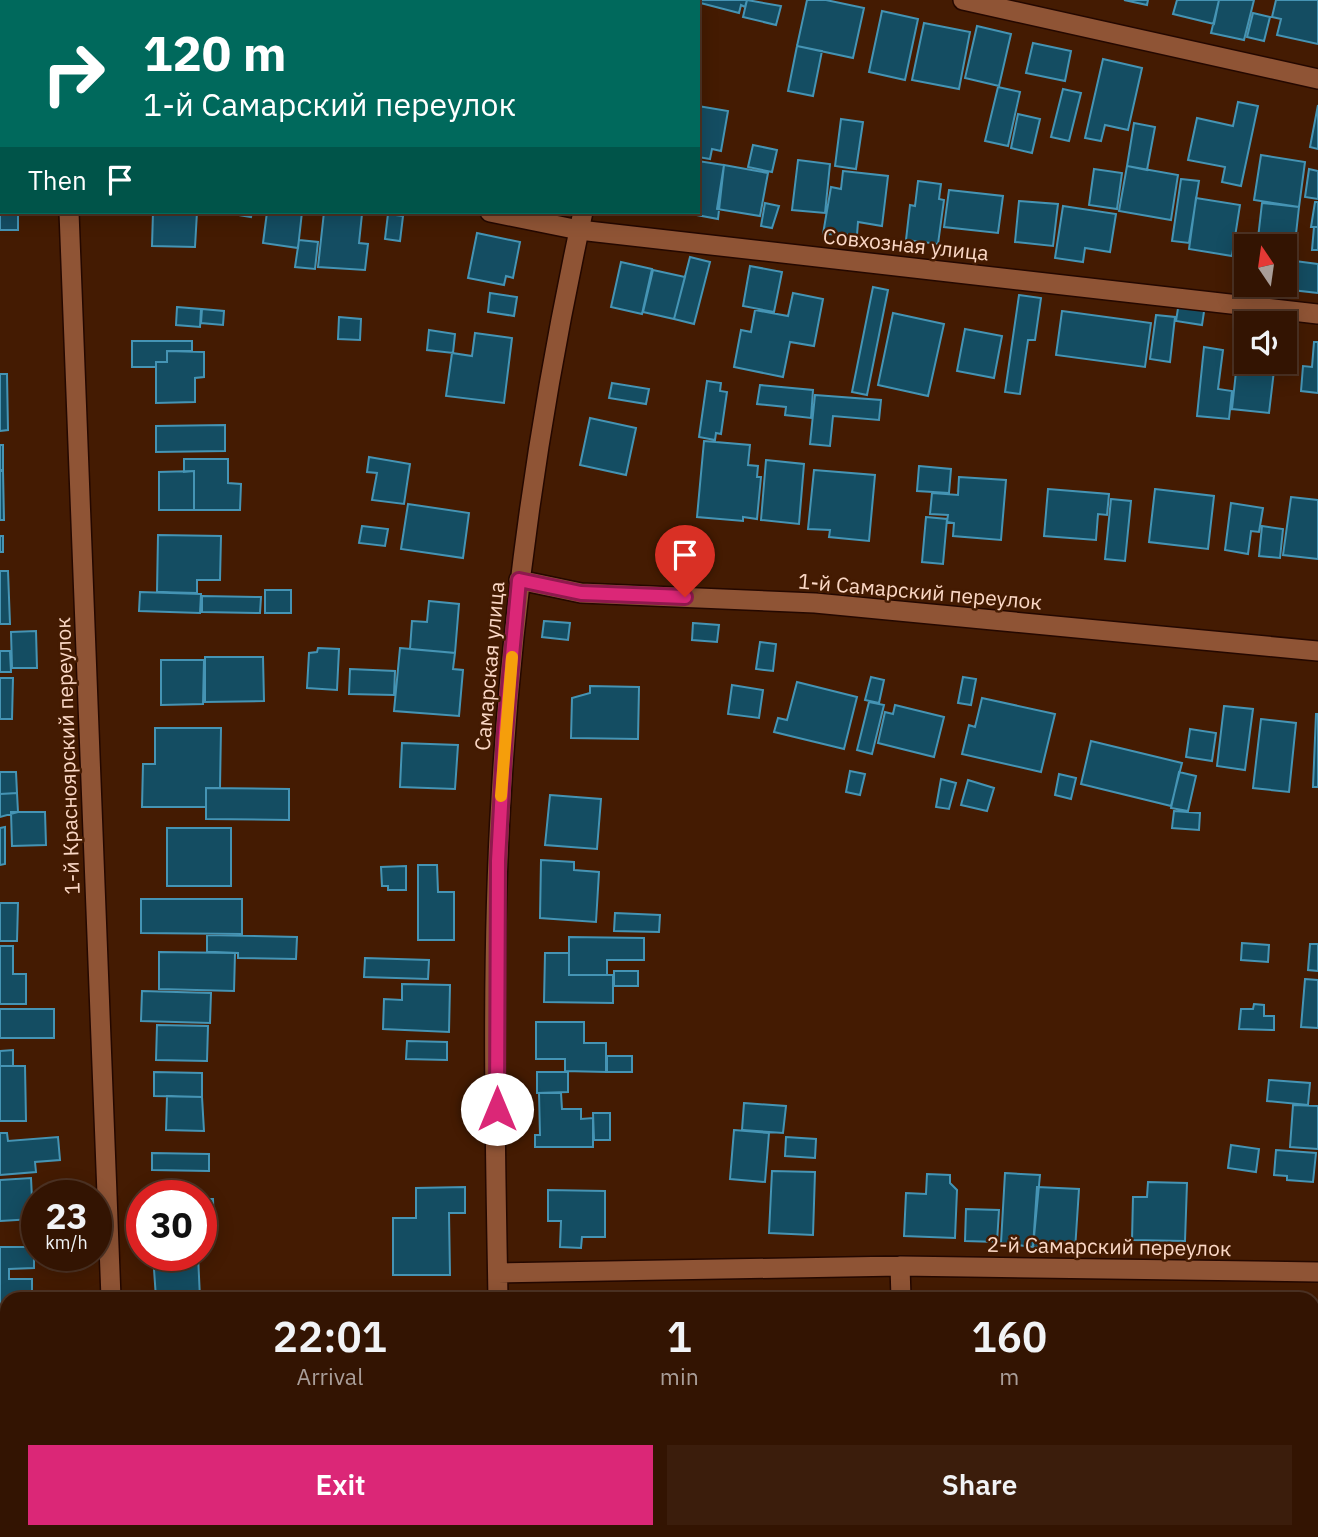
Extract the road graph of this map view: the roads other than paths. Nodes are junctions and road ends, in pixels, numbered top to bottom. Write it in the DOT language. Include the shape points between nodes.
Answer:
graph roads {
  1 [pos="963,0"];
  2 [pos="1318,79"];
  3 [pos="69,214"];
  4 [pos="509,214"];
  5 [pos="581,221"];
  6 [pos="1318,314"];
  7 [pos="519,580"];
  8 [pos="1318,651"];
  9 [pos="900,1266"];
  10 [pos="1318,1272"];
  11 [pos="498,1273"];
  12 [pos="111,1292"];
  13 [pos="498,1292"];
  14 [pos="901,1292"];
  1 -- 2 [label="street"];
  3 -- 12 [label="street, 1-й Красноярский переулок"];
  4 -- 5 [label="street, Совхозная улица"];
  5 -- 6 [label="street, Совхозная улица"];
  5 -- 7 [label="street, Самарская улица"];
  7 -- 8 [label="street, 1-й Самарский переулок" via="581,593 815,603"];
  7 -- 11 [label="street, Самарская улица" via="498,861"];
  9 -- 10 [label="street, 2-й Самарский переулок"];
  9 -- 11 [label="street, 2-й Самарский переулок"];
  9 -- 14 [label="street"];
  11 -- 13 [label="street, Самарская улица"];
}
